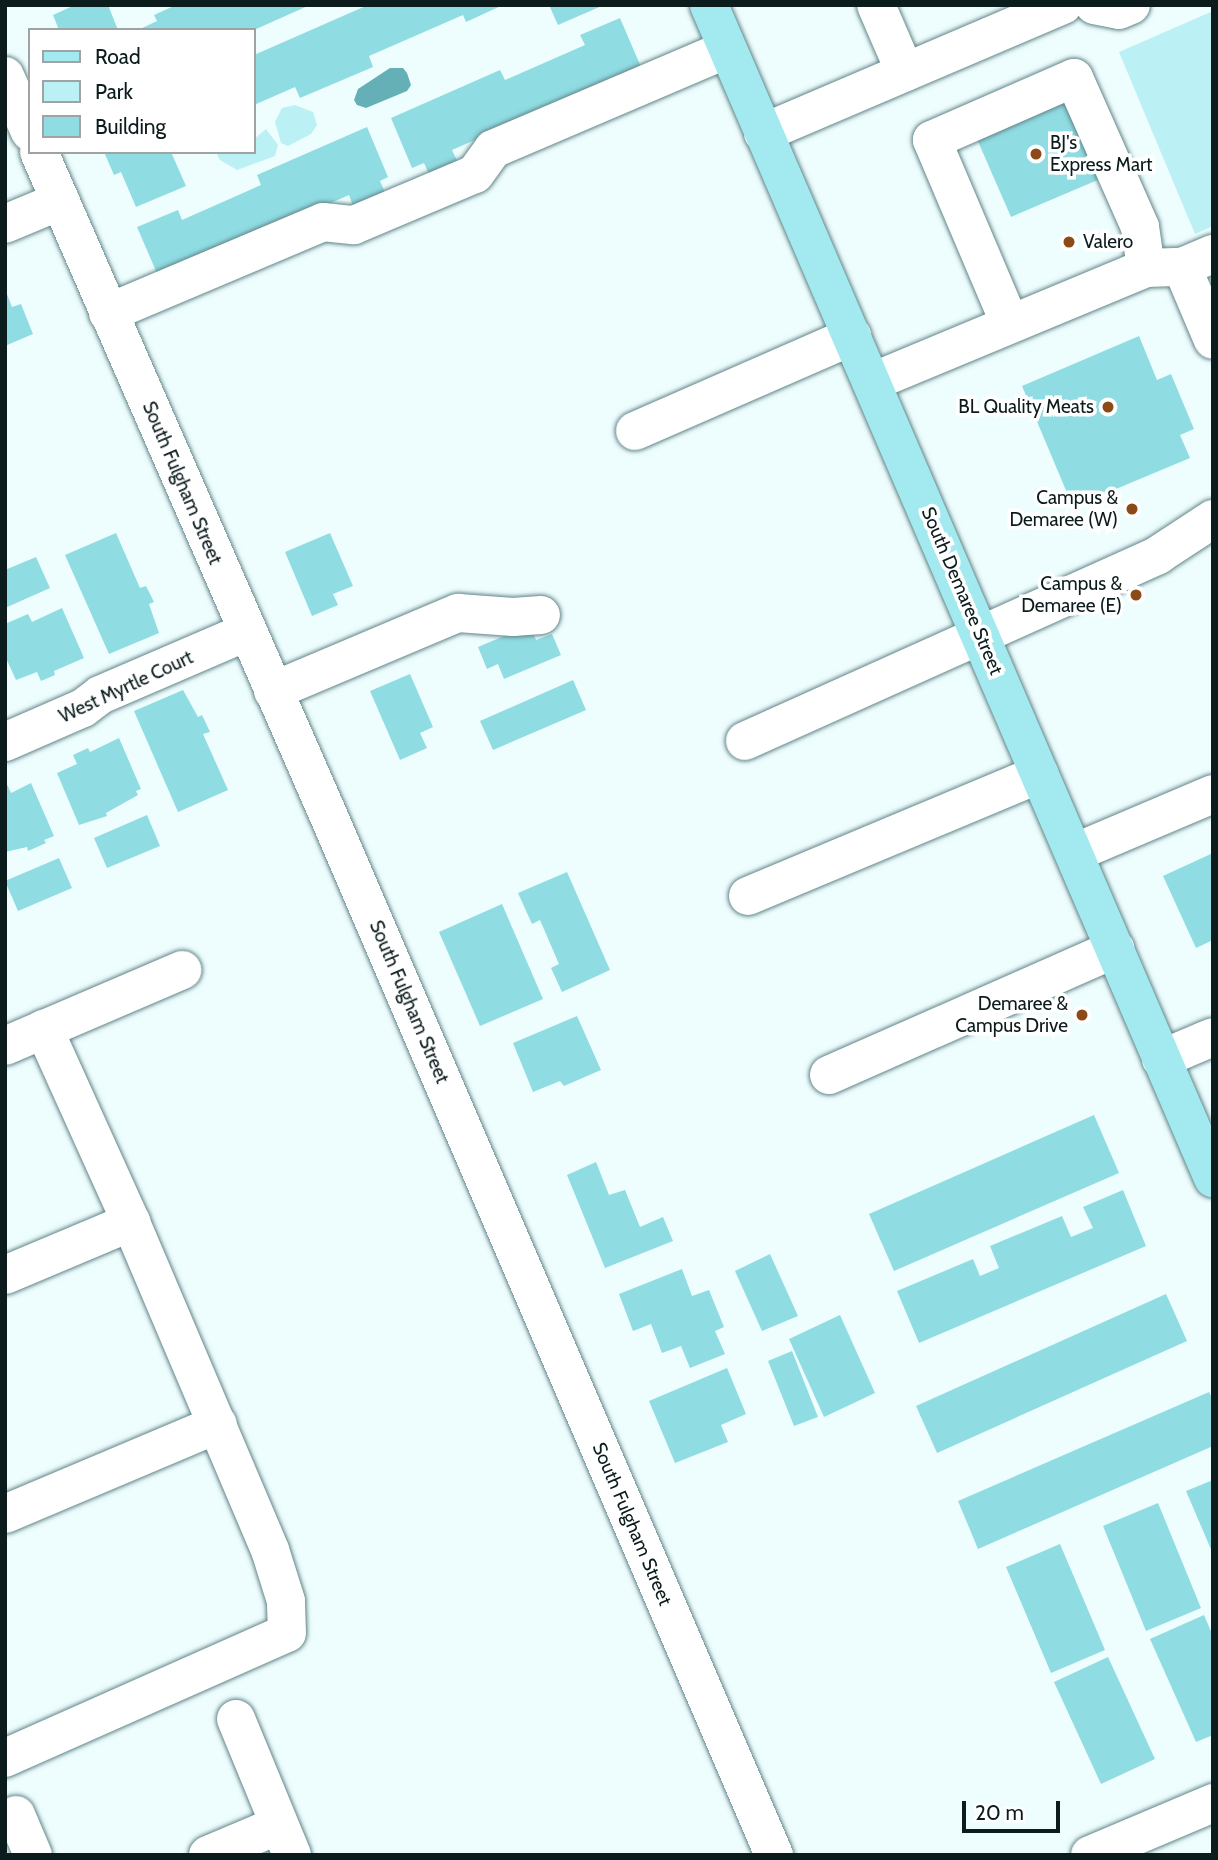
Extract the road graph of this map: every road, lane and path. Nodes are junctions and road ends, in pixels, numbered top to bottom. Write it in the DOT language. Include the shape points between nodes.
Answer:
graph roads {
  1 [pos="709,5"];
  2 [pos="876,5"];
  3 [pos="1063,5"];
  4 [pos="1094,5"];
  5 [pos="1131,5"];
  6 [pos="727,50"];
  7 [pos="905,72"];
  8 [pos="5,76"];
  9 [pos="28,128"];
  10 [pos="763,133"];
  11 [pos="39,154"];
  12 [pos="60,201"];
  13 [pos="5,225"];
  14 [pos="1180,263"];
  15 [pos="108,313"];
  16 [pos="1010,324"];
  17 [pos="852,335"];
  18 [pos="1213,340"];
  19 [pos="872,382"];
  20 [pos="635,431"];
  21 [pos="1213,519"];
  22 [pos="541,615"];
  23 [pos="246,632"];
  24 [pos="981,633"];
  25 [pos="273,691"];
  26 [pos="745,741"];
  27 [pos="5,742"];
  28 [pos="1040,774"];
  29 [pos="1213,794"];
  30 [pos="1074,853"];
  31 [pos="748,896"];
  32 [pos="1115,949"];
  33 [pos="183,971"];
  34 [pos="44,1029"];
  35 [pos="1213,1037"];
  36 [pos="5,1046"];
  37 [pos="1161,1059"];
  38 [pos="829,1075"];
  39 [pos="1213,1178"];
  40 [pos="131,1222"];
  41 [pos="5,1275"];
  42 [pos="218,1424"];
  43 [pos="5,1514"];
  44 [pos="236,1719"];
  45 [pos="5,1758"];
  46 [pos="1213,1803"];
  47 [pos="16,1815"];
  48 [pos="286,1840"];
  49 [pos="33,1855"];
  50 [pos="208,1855"];
  51 [pos="775,1855"];
  52 [pos="1090,1855"];
  1 -- 6 [label="main road, South Demaree Street"];
  2 -- 7 [label="street"];
  3 -- 7 [label="street"];
  4 -- 5 [label="street" via="1119,10"];
  6 -- 10 [label="main road, South Demaree Street"];
  6 -- 15 [label="street" via="493,149 475,174 354,225 323,222"];
  7 -- 10 [label="street"];
  8 -- 9 [label="street"];
  10 -- 17 [label="main road, South Demaree Street"];
  11 -- 12 [label="street, South Fulgham Street"];
  12 -- 13 [label="street"];
  12 -- 15 [label="street, South Fulgham Street"];
  14 -- 16 [label="street"];
  14 -- 16 [label="street" via="1140,228 1074,78 932,140"];
  14 -- 18 [label="street"];
  15 -- 23 [label="street, South Fulgham Street"];
  16 -- 19 [label="street"];
  17 -- 19 [label="main road, South Demaree Street"];
  17 -- 20 [label="street"];
  19 -- 24 [label="main road, South Demaree Street"];
  21 -- 24 [label="street" via="1158,555"];
  22 -- 25 [label="street" via="458,613"];
  23 -- 25 [label="street, South Fulgham Street"];
  23 -- 27 [label="street, West Myrtle Court"];
  24 -- 26 [label="street"];
  24 -- 28 [label="main road, South Demaree Street"];
  25 -- 51 [label="street, South Fulgham Street"];
  28 -- 30 [label="main road, South Demaree Street"];
  28 -- 31 [label="street"];
  29 -- 30 [label="street"];
  30 -- 32 [label="main road, South Demaree Street"];
  32 -- 37 [label="main road, South Demaree Street"];
  32 -- 38 [label="street"];
  33 -- 34 [label="street"];
  34 -- 36 [label="street"];
  34 -- 40 [label="street"];
  35 -- 37 [label="street"];
  37 -- 39 [label="main road, South Demaree Street"];
  40 -- 41 [label="street"];
  40 -- 42 [label="street"];
  42 -- 43 [label="street"];
  42 -- 45 [label="street" via="270,1550 286,1601 287,1633"];
  44 -- 48 [label="street"];
  46 -- 52 [label="street"];
  47 -- 49 [label="street"];
  48 -- 50 [label="street"];
}
